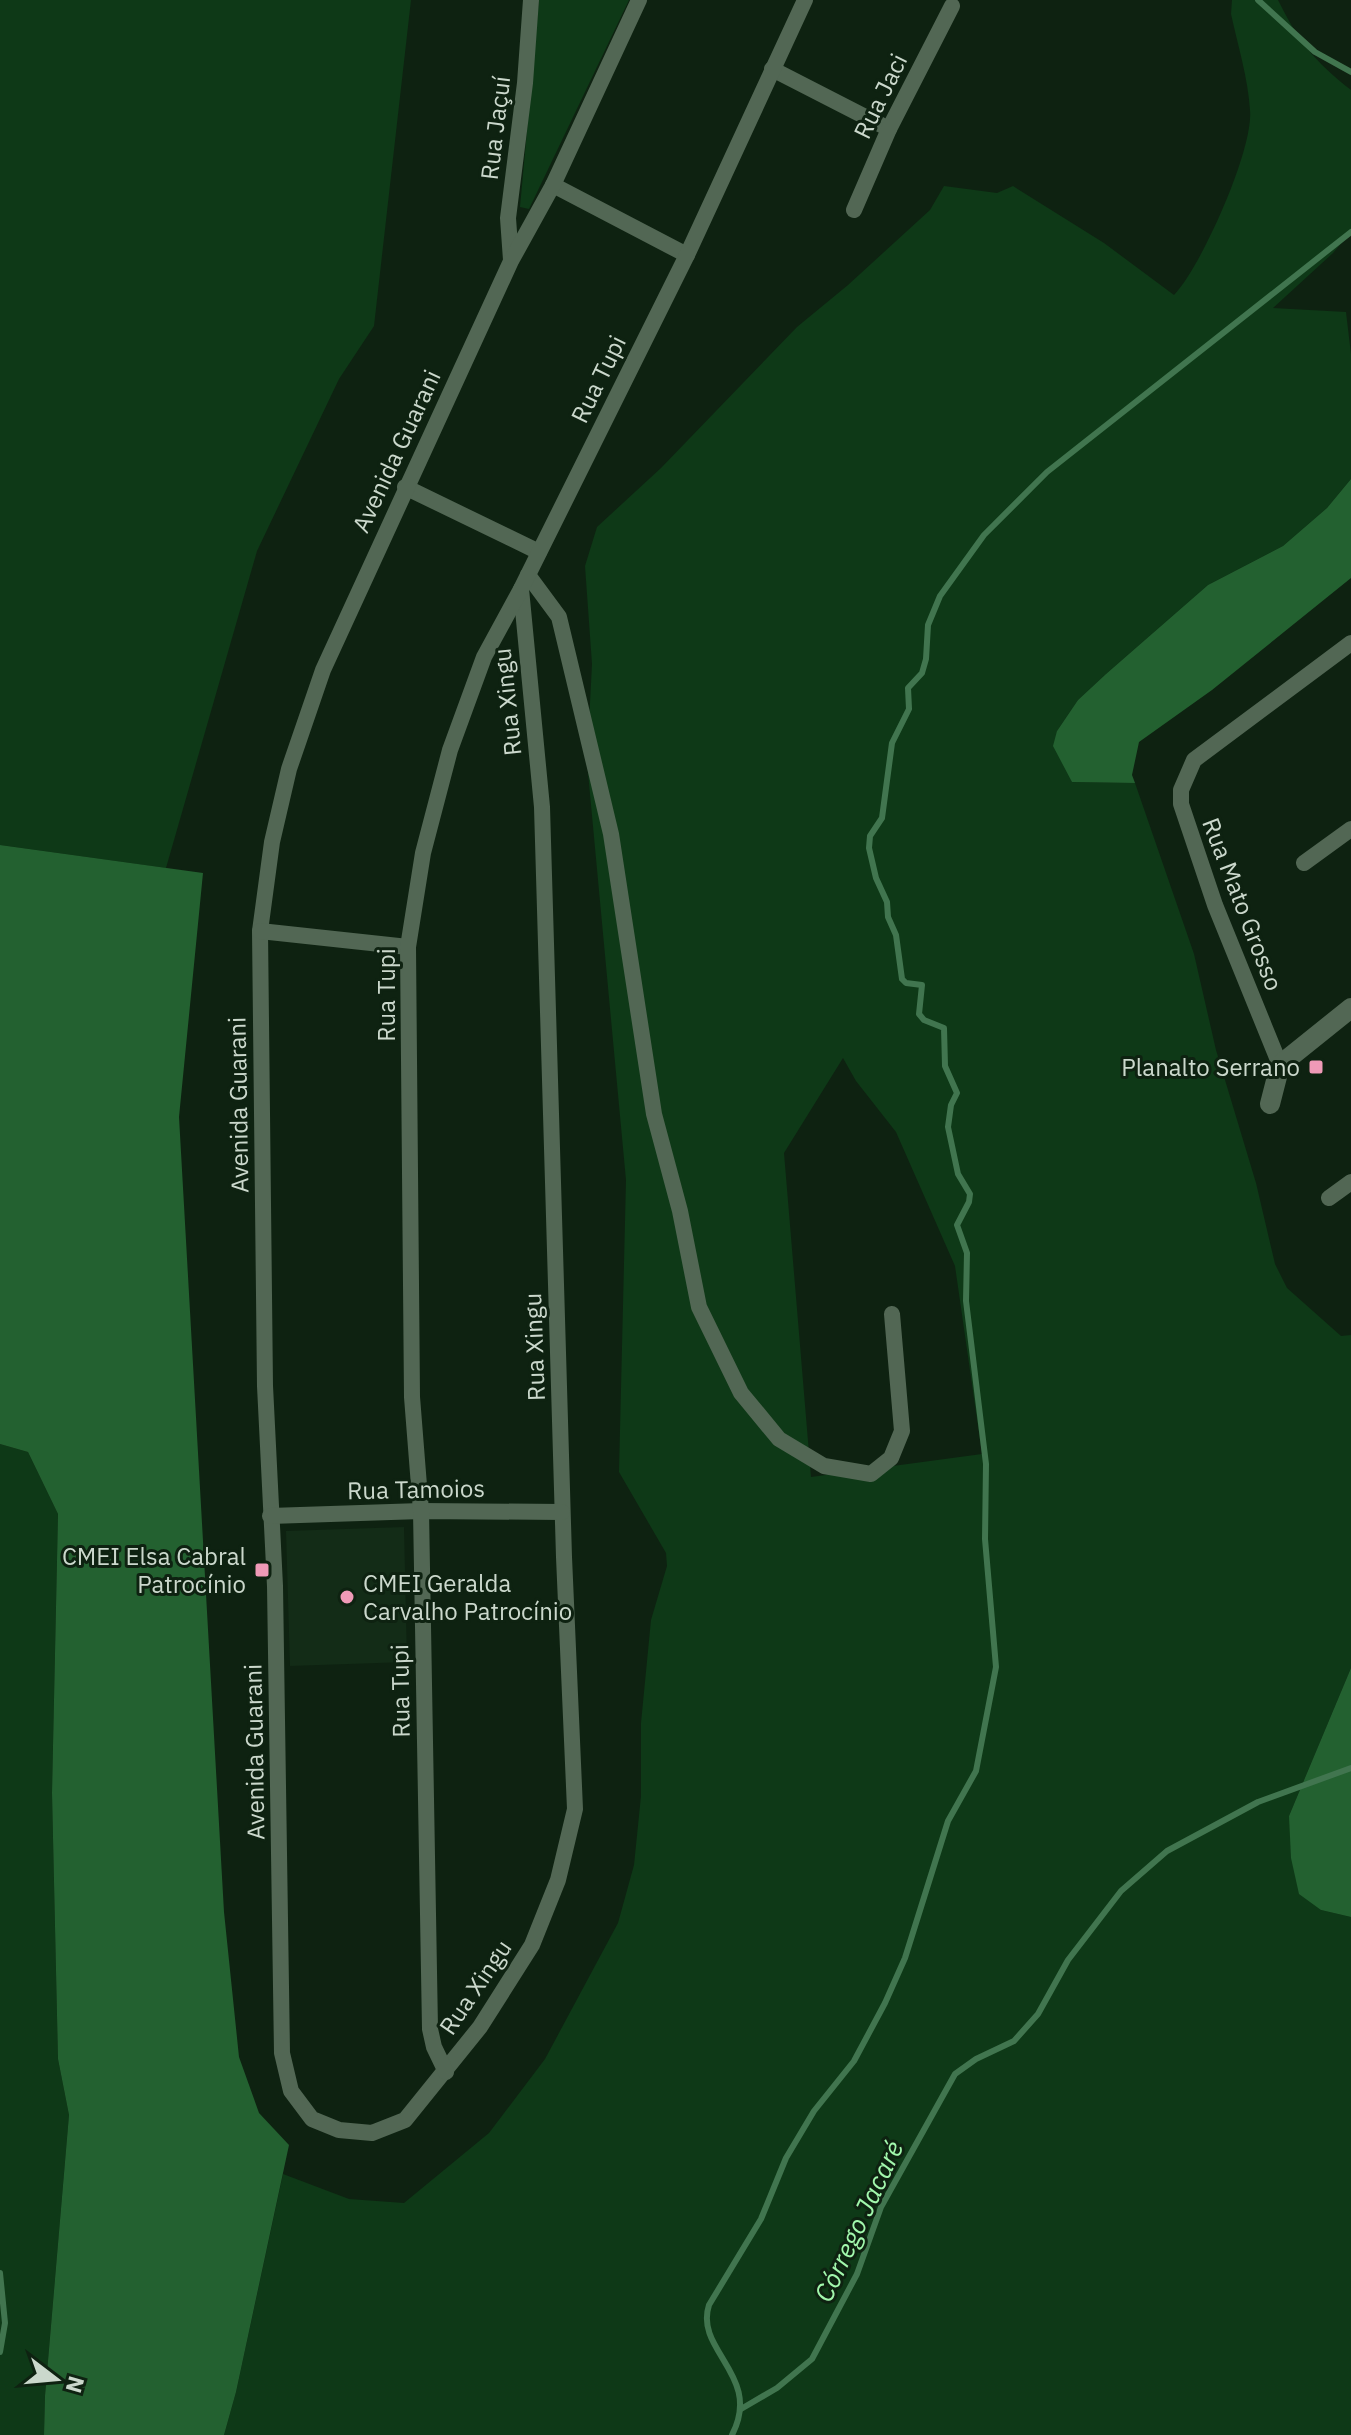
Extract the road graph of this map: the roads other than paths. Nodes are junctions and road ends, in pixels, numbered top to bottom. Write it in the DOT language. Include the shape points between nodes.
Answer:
graph roads {
  1 [pos="531,0"];
  2 [pos="639,0"];
  3 [pos="805,0"];
  4 [pos="952,6"];
  5 [pos="772,69"];
  6 [pos="889,129"];
  7 [pos="553,185"];
  8 [pos="854,210"];
  9 [pos="687,255"];
  10 [pos="511,261"];
  11 [pos="405,487"];
  12 [pos="539,552"];
  13 [pos="524,582"];
  14 [pos="1351,643"];
  15 [pos="1351,829"];
  16 [pos="1304,863"];
  17 [pos="260,931"];
  18 [pos="408,947"];
  19 [pos="1351,1008"];
  20 [pos="1280,1065"];
  21 [pos="1270,1104"];
  22 [pos="1351,1182"];
  23 [pos="1329,1198"];
  24 [pos="892,1314"];
  25 [pos="421,1511"];
  26 [pos="562,1512"];
  27 [pos="270,1516"];
  28 [pos="446,2072"];
  1 -- 10 [label="street, Rua Jaçuí" via="508,218"];
  2 -- 7 [label="street, Avenida Guarani"];
  3 -- 5 [label="street, Rua Tupi"];
  4 -- 6 [label="street, Rua Jaci"];
  5 -- 6 [label="street"];
  5 -- 9 [label="street, Rua Tupi"];
  6 -- 8 [label="street, Rua Jaci"];
  7 -- 9 [label="street"];
  7 -- 10 [label="street, Avenida Guarani"];
  9 -- 12 [label="street, Rua Tupi"];
  10 -- 11 [label="street, Avenida Guarani"];
  11 -- 12 [label="street"];
  11 -- 17 [label="street, Avenida Guarani" via="323,670 289,769"];
  12 -- 13 [label="street, Rua Tupi"];
  13 -- 18 [label="street, Rua Tupi" via="484,657 450,750 423,853"];
  13 -- 24 [label="street" via="559,617 611,834 654,1114 699,1307 741,1393 779,1439 824,1466 871,1474 891,1458 902,1431"];
  13 -- 26 [label="street, Rua Xingu" via="542,807"];
  14 -- 20 [label="street, Rua Mato Grosso" via="1194,760 1181,790 1215,905"];
  15 -- 16 [label="street"];
  17 -- 18 [label="street"];
  17 -- 27 [label="street, Avenida Guarani"];
  18 -- 25 [label="street, Rua Tupi" via="412,1397"];
  19 -- 20 [label="street"];
  20 -- 21 [label="street"];
  22 -- 23 [label="street"];
  25 -- 26 [label="street, Rua Tamoios"];
  25 -- 27 [label="street, Rua Tamoios"];
  25 -- 28 [label="street, Rua Tupi" via="430,2029"];
  26 -- 28 [label="street, Rua Xingu" via="575,1809 558,1880 532,1945"];
  27 -- 28 [label="street, Avenida Guarani" via="282,2053 291,2091 312,2119 339,2130 372,2133 405,2120"];
}
